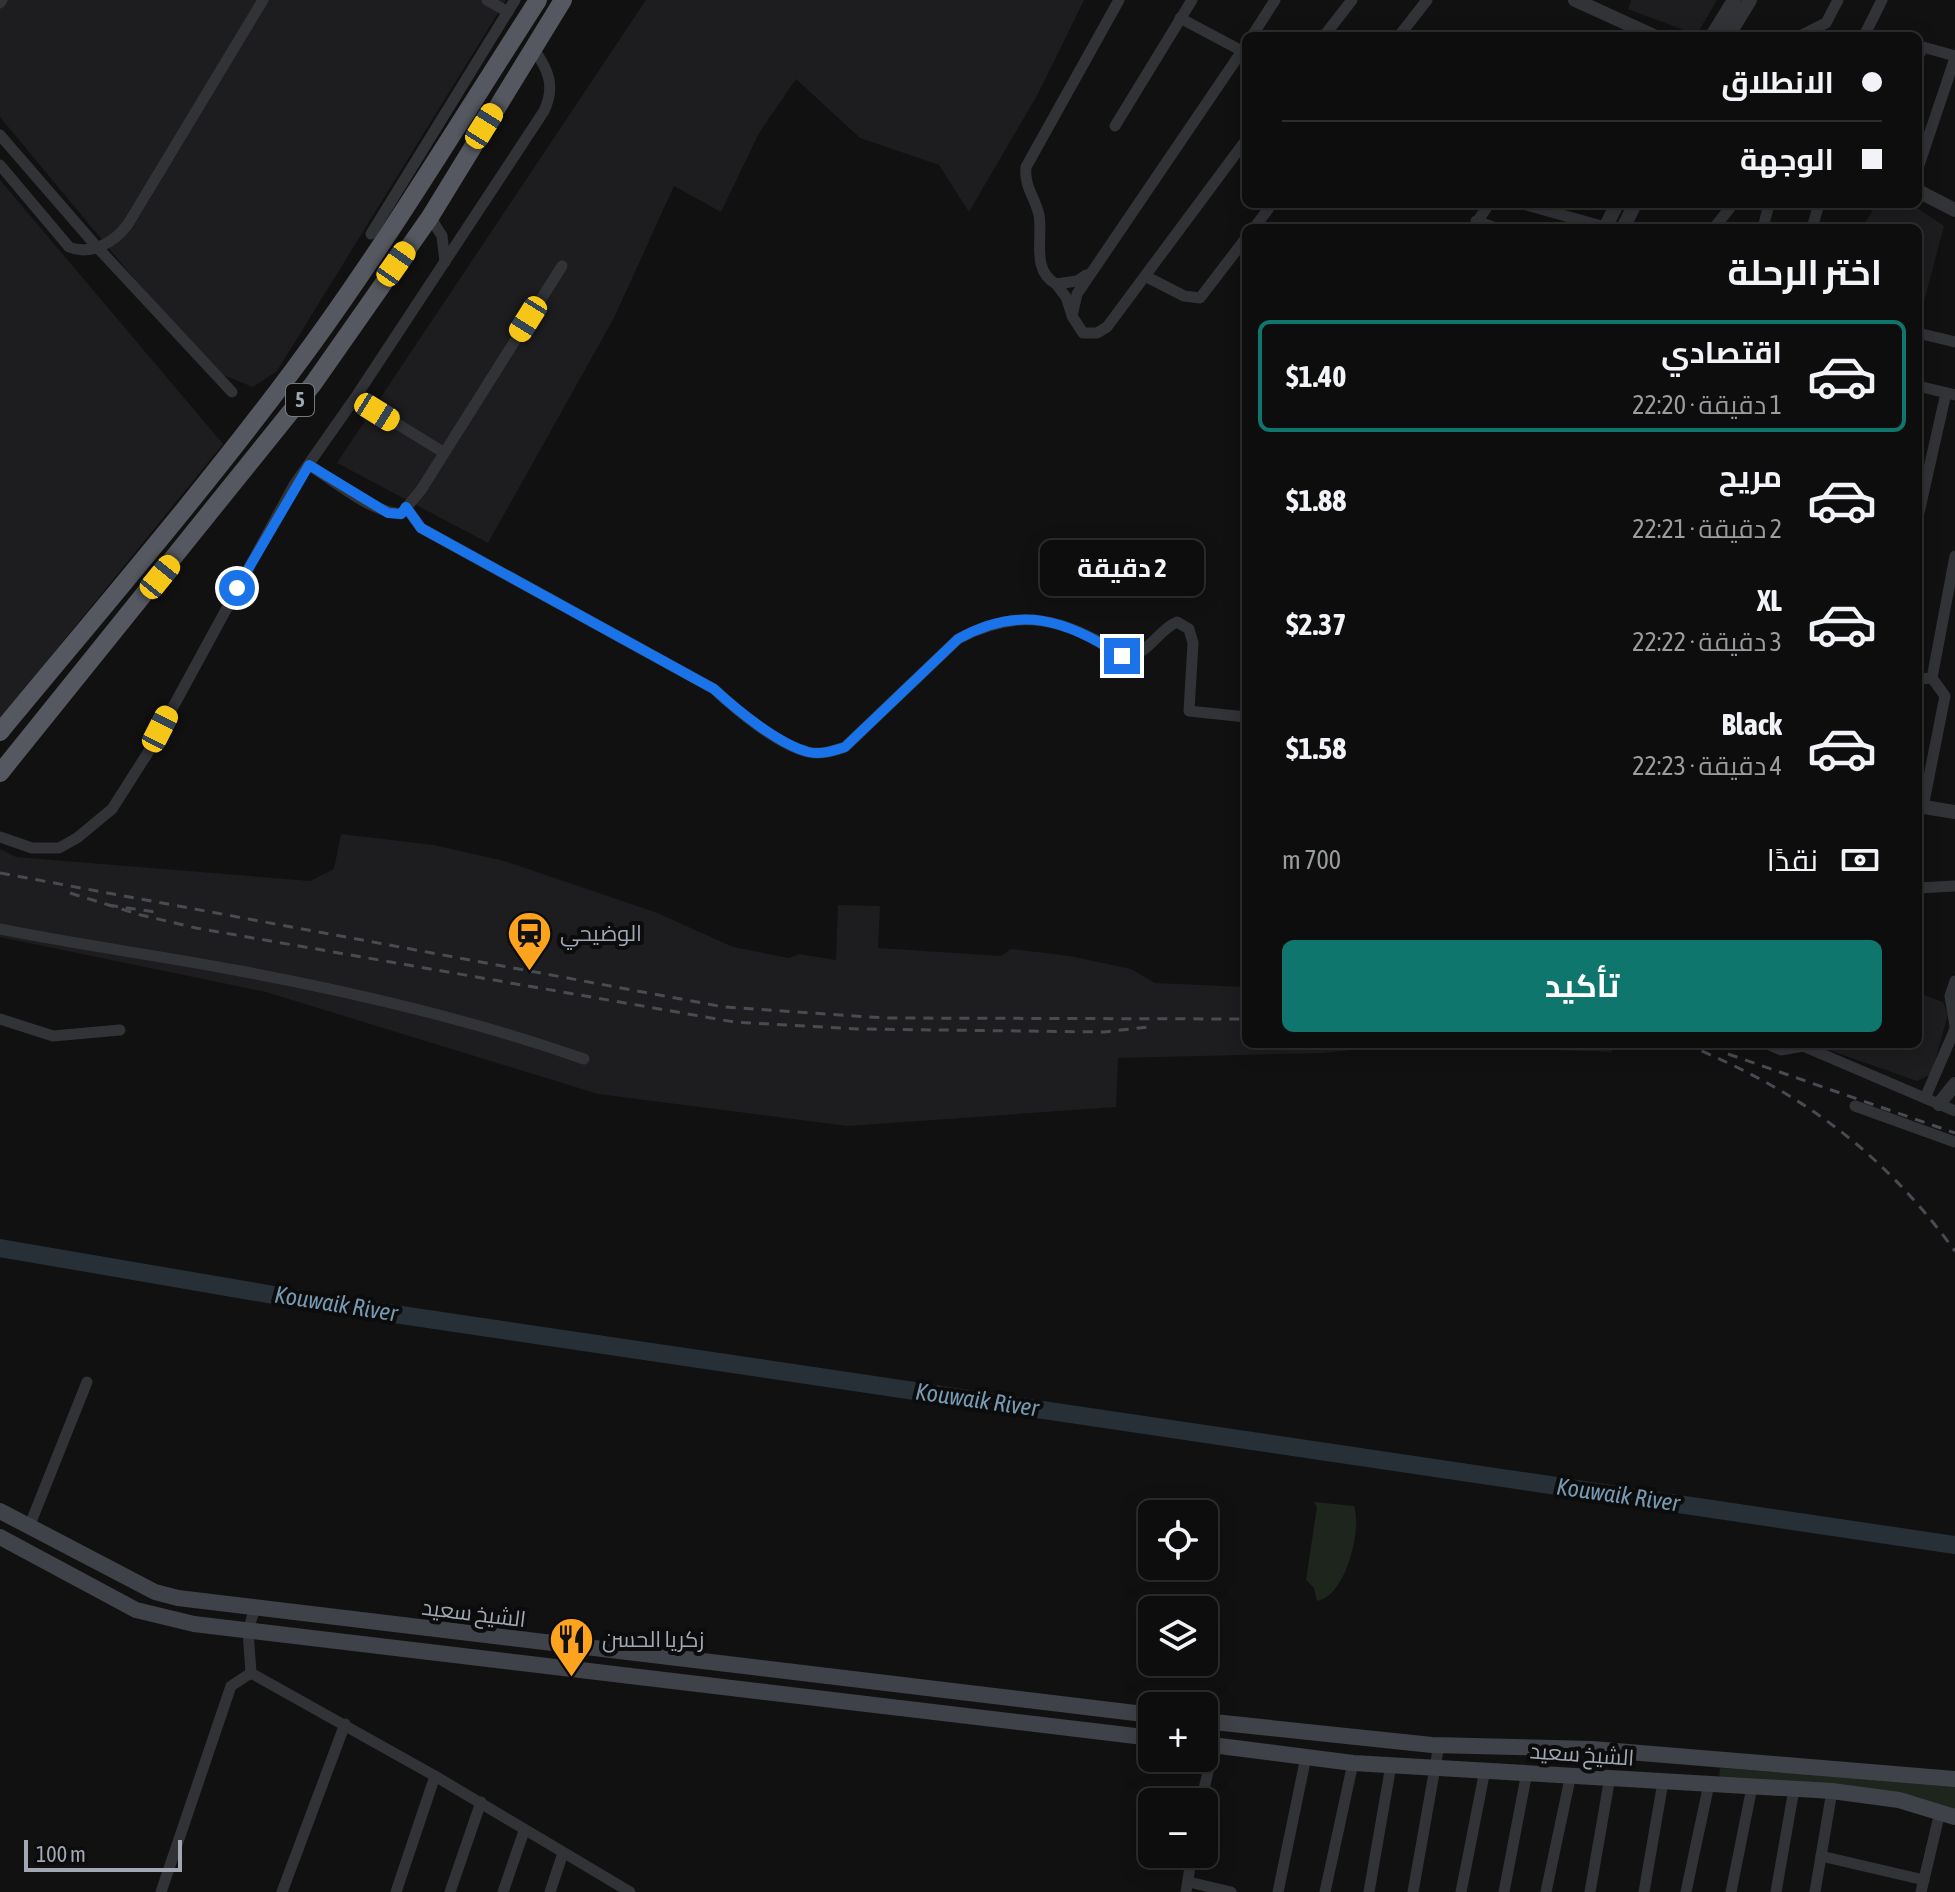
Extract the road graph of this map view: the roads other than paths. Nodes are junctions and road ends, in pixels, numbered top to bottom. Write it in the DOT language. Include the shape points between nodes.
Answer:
graph roads {
  1 [pos="263,0"];
  2 [pos="487,0"];
  3 [pos="515,0"];
  4 [pos="538,0"];
  5 [pos="563,0"];
  6 [pos="1119,0"];
  7 [pos="1192,0"];
  8 [pos="1275,0"];
  9 [pos="1352,0"];
  10 [pos="1427,0"];
  11 [pos="1575,0"];
  12 [pos="1734,0"];
  13 [pos="1750,0"];
  14 [pos="1838,0"];
  15 [pos="1882,0"];
  16 [pos="508,12"];
  17 [pos="1180,18"];
  18 [pos="1255,32"];
  19 [pos="1327,32"];
  20 [pos="1402,32"];
  21 [pos="1645,32"];
  22 [pos="1714,32"];
  23 [pos="1730,32"];
  24 [pos="1808,32"];
  25 [pos="1866,32"];
  26 [pos="1242,47"];
  27 [pos="533,48"];
  28 [pos="1922,49"];
  29 [pos="1242,51"];
  30 [pos="1955,57"];
  31 [pos="1115,126"];
  32 [pos="0,135"];
  33 [pos="1242,145"];
  34 [pos="1922,156"];
  35 [pos="0,165"];
  36 [pos="1922,193"];
  37 [pos="1537,208"];
  38 [pos="1730,208"];
  39 [pos="1955,210"];
  40 [pos="430,217"];
  41 [pos="1591,224"];
  42 [pos="1717,224"];
  43 [pos="371,234"];
  44 [pos="1242,243"];
  45 [pos="97,247"];
  46 [pos="445,262"];
  47 [pos="562,266"];
  48 [pos="1090,272"];
  49 [pos="1145,276"];
  50 [pos="1056,284"];
  51 [pos="1072,316"];
  52 [pos="1922,334"];
  53 [pos="1955,342"];
  54 [pos="1922,387"];
  55 [pos="232,392"];
  56 [pos="1950,394"];
  57 [pos="355,398"];
  58 [pos="443,452"];
  59 [pos="309,465"];
  60 [pos="1922,502"];
  61 [pos="406,507"];
  62 [pos="1955,556"];
  63 [pos="1932,678"];
  64 [pos="1922,679"];
  65 [pos="1242,717"];
  66 [pos="0,732"];
  67 [pos="0,773"];
  68 [pos="1922,798"];
  69 [pos="1922,807"];
  70 [pos="1955,812"];
  71 [pos="0,837"];
  72 [pos="1955,886"];
  73 [pos="1922,888"];
  74 [pos="0,929"];
  75 [pos="1955,981"];
  76 [pos="0,1019"];
  77 [pos="1955,1027"];
  78 [pos="120,1030"];
  79 [pos="1808,1048"];
  80 [pos="584,1059"];
  81 [pos="1955,1084"];
  82 [pos="1932,1101"];
  83 [pos="1855,1106"];
  84 [pos="1955,1111"];
  85 [pos="1955,1142"];
  86 [pos="87,1382"];
  87 [pos="0,1511"];
  88 [pos="29,1527"];
  89 [pos="0,1537"];
  90 [pos="255,1607"];
  91 [pos="248,1631"];
  92 [pos="251,1673"];
  93 [pos="1138,1713"];
  94 [pos="1218,1722"];
  95 [pos="345,1724"];
  96 [pos="1138,1736"];
  97 [pos="1439,1745"];
  98 [pos="1218,1746"];
  99 [pos="1306,1757"];
  100 [pos="1353,1763"];
  101 [pos="1391,1765"];
  102 [pos="1436,1768"];
  103 [pos="1485,1770"];
  104 [pos="1527,1772"];
  105 [pos="1571,1774"];
  106 [pos="435,1776"];
  107 [pos="1610,1777"];
  108 [pos="1955,1779"];
  109 [pos="1663,1782"];
  110 [pos="1709,1784"];
  111 [pos="1752,1787"];
  112 [pos="1794,1789"];
  113 [pos="1832,1791"];
  114 [pos="481,1802"];
  115 [pos="1948,1814"];
  116 [pos="524,1831"];
  117 [pos="563,1853"];
  118 [pos="1821,1856"];
  119 [pos="609,1880"];
  120 [pos="1923,1886"];
  121 [pos="1188,1887"];
  122 [pos="161,1892"];
  123 [pos="282,1892"];
  124 [pos="396,1892"];
  125 [pos="450,1892"];
  126 [pos="503,1892"];
  127 [pos="550,1892"];
  128 [pos="605,1892"];
  129 [pos="630,1892"];
  130 [pos="1231,1892"];
  131 [pos="1278,1892"];
  132 [pos="1325,1892"];
  133 [pos="1369,1892"];
  134 [pos="1413,1892"];
  135 [pos="1461,1892"];
  136 [pos="1504,1892"];
  137 [pos="1546,1892"];
  138 [pos="1590,1892"];
  139 [pos="1644,1892"];
  140 [pos="1686,1892"];
  141 [pos="1731,1892"];
  142 [pos="1776,1892"];
  143 [pos="1815,1892"];
  1 -- 45 [label="street" via="128,224 113,241"];
  2 -- 16 [label="street"];
  3 -- 16 [label="street"];
  4 -- 66 [label="highway, 5" via="295,368"];
  5 -- 27 [label="highway, 5"];
  6 -- 50 [label="street" via="1026,167 1039,217 1041,268"];
  7 -- 17 [label="street"];
  8 -- 18 [label="street"];
  9 -- 19 [label="street"];
  10 -- 20 [label="street"];
  11 -- 21 [label="street"];
  12 -- 22 [label="street"];
  13 -- 23 [label="street"];
  14 -- 24 [label="street" via="1826,23"];
  15 -- 25 [label="street"];
  16 -- 43 [label="street"];
  17 -- 26 [label="street"];
  17 -- 31 [label="street"];
  27 -- 40 [label="highway, 5"];
  27 -- 46 [label="street" via="550,78 550,100"];
  28 -- 30 [label="street"];
  29 -- 48 [label="street"];
  30 -- 34 [label="street"];
  32 -- 45 [label="street"];
  33 -- 49 [label="street"];
  35 -- 45 [label="street" via="60,241 77,250"];
  36 -- 39 [label="street"];
  37 -- 41 [label="street"];
  38 -- 42 [label="street"];
  40 -- 46 [label="street" via="442,236"];
  40 -- 67 [label="highway, 5" via="313,384"];
  44 -- 49 [label="street" via="1200,298 1184,296"];
  45 -- 55 [label="street"];
  46 -- 57 [label="street"];
  47 -- 58 [label="street"];
  48 -- 50 [label="street" via="1077,281"];
  48 -- 51 [label="street"];
  49 -- 51 [label="street" via="1097,333 1083,333"];
  50 -- 51 [label="street"];
  52 -- 53 [label="street"];
  54 -- 56 [label="street"];
  56 -- 60 [label="street"];
  57 -- 58 [label="street"];
  57 -- 59 [label="street"];
  58 -- 61 [label="street"];
  59 -- 61 [label="street" via="388,513 401,514"];
  59 -- 71 [label="street" via="112,809 59,848 32,848"];
  61 -- 65 [label="street" via="421,528 714,689 745,718 806,751 845,747 958,639 979,627 1035,619 1065,623 1122,656 1139,654 1177,622 1189,629 1193,643 1189,711"];
  62 -- 63 [label="street"];
  63 -- 64 [label="street"];
  63 -- 68 [label="street" via="1945,696"];
  69 -- 70 [label="street"];
  72 -- 73 [label="street"];
  74 -- 80 [label="street" via="393,1002"];
  75 -- 77 [label="street" via="1950,996"];
  76 -- 78 [label="street" via="53,1036"];
  77 -- 82 [label="street"];
  79 -- 82 [label="street"];
  81 -- 82 [label="street"];
  82 -- 84 [label="street"];
  83 -- 85 [label="street"];
  86 -- 88 [label="street"];
  87 -- 88 [label="main road, الشيخ سعيد"];
  88 -- 90 [label="main road, الشيخ سعيد" via="155,1592"];
  89 -- 91 [label="main road, الشيخ سعيد" via="136,1610"];
  90 -- 91 [label="street"];
  90 -- 93 [label="main road, الشيخ سعيد"];
  91 -- 92 [label="street"];
  91 -- 96 [label="main road, الشيخ سعيد"];
  92 -- 95 [label="street"];
  92 -- 122 [label="street" via="231,1686"];
  94 -- 97 [label="main road, الشيخ سعيد"];
  95 -- 106 [label="street"];
  95 -- 123 [label="street"];
  97 -- 102 [label="street"];
  97 -- 108 [label="main road, الشيخ سعيد" via="1592,1749"];
  98 -- 99 [label="main road, الشيخ سعيد"];
  99 -- 100 [label="main road, الشيخ سعيد"];
  99 -- 131 [label="street"];
  100 -- 101 [label="main road, الشيخ سعيد"];
  100 -- 132 [label="street"];
  101 -- 102 [label="main road, الشيخ سعيد"];
  101 -- 133 [label="street"];
  102 -- 103 [label="main road, الشيخ سعيد"];
  102 -- 134 [label="street"];
  103 -- 104 [label="main road, الشيخ سعيد"];
  103 -- 135 [label="street"];
  104 -- 105 [label="main road, الشيخ سعيد"];
  104 -- 136 [label="street"];
  105 -- 107 [label="main road, الشيخ سعيد"];
  105 -- 137 [label="street"];
  106 -- 114 [label="street"];
  106 -- 124 [label="street"];
  107 -- 109 [label="main road, الشيخ سعيد"];
  107 -- 138 [label="street"];
  109 -- 110 [label="main road, الشيخ سعيد"];
  109 -- 139 [label="street"];
  110 -- 111 [label="main road, الشيخ سعيد"];
  110 -- 140 [label="street"];
  111 -- 112 [label="main road, الشيخ سعيد"];
  111 -- 141 [label="street"];
  112 -- 113 [label="main road, الشيخ سعيد"];
  112 -- 142 [label="street"];
  113 -- 115 [label="main road, الشيخ سعيد" via="1880,1796"];
  113 -- 118 [label="street"];
  114 -- 116 [label="street"];
  114 -- 125 [label="street"];
  115 -- 120 [label="street"];
  116 -- 117 [label="street"];
  116 -- 126 [label="street"];
  117 -- 119 [label="street"];
  117 -- 127 [label="street"];
  118 -- 120 [label="street"];
  118 -- 143 [label="street"];
  119 -- 128 [label="street"];
  119 -- 129 [label="street"];
  121 -- 130 [label="street"];
}
